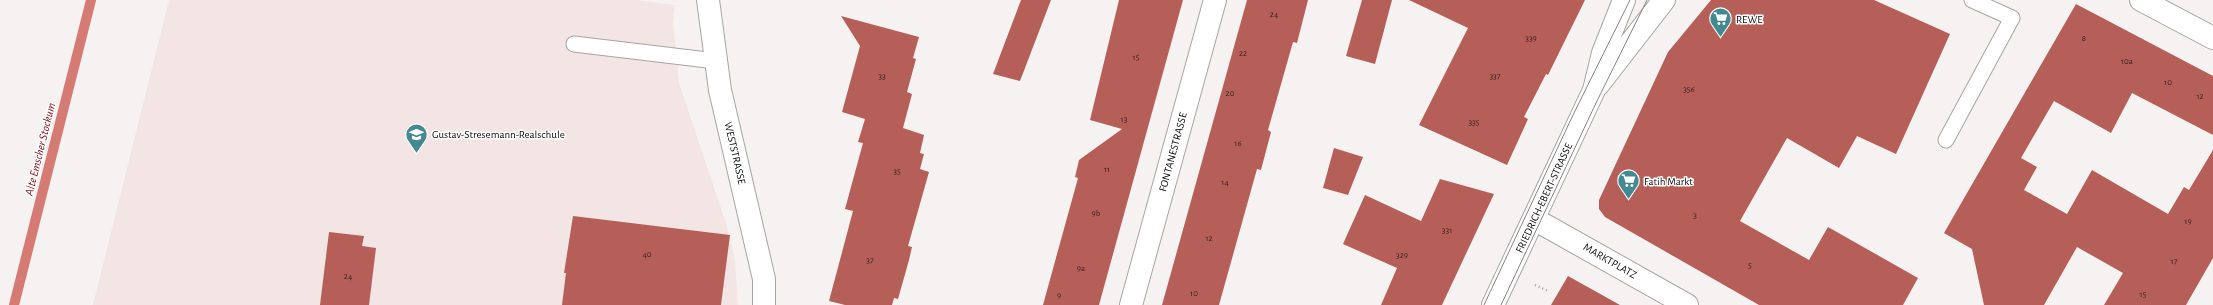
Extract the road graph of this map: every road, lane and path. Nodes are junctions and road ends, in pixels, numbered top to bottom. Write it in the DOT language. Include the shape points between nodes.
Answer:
graph roads {
  1 [pos="708,0"];
  2 [pos="1215,0"];
  3 [pos="1624,0"];
  4 [pos="1664,0"];
  5 [pos="1972,0"];
  6 [pos="2141,0"];
  7 [pos="2213,38"];
  8 [pos="574,44"];
  9 [pos="716,61"];
  10 [pos="1594,90"];
  11 [pos="1946,140"];
  12 [pos="1534,219"];
  13 [pos="764,305"];
  14 [pos="1131,305"];
  15 [pos="1493,305"];
  16 [pos="1687,305"];
  1 -- 9 [label="street, WESTSTRASSE"];
  2 -- 14 [label="street, FONTANESTRASSE"];
  3 -- 10 [label="street, FRIEDRICH-EBERT-STRASSE" via="1603,53"];
  4 -- 10 [label="street, FRIEDRICH-EBERT-STRASSE"];
  5 -- 11 [label="lane" via="2012,18"];
  6 -- 7 [label="street"];
  8 -- 9 [label="lane"];
  9 -- 13 [label="street, WESTSTRASSE" via="720,90 764,279"];
  10 -- 12 [label="street, FRIEDRICH-EBERT-STRASSE"];
  12 -- 15 [label="street, FRIEDRICH-EBERT-STRASSE"];
  12 -- 16 [label="street, MARKTPLATZ"];
}
